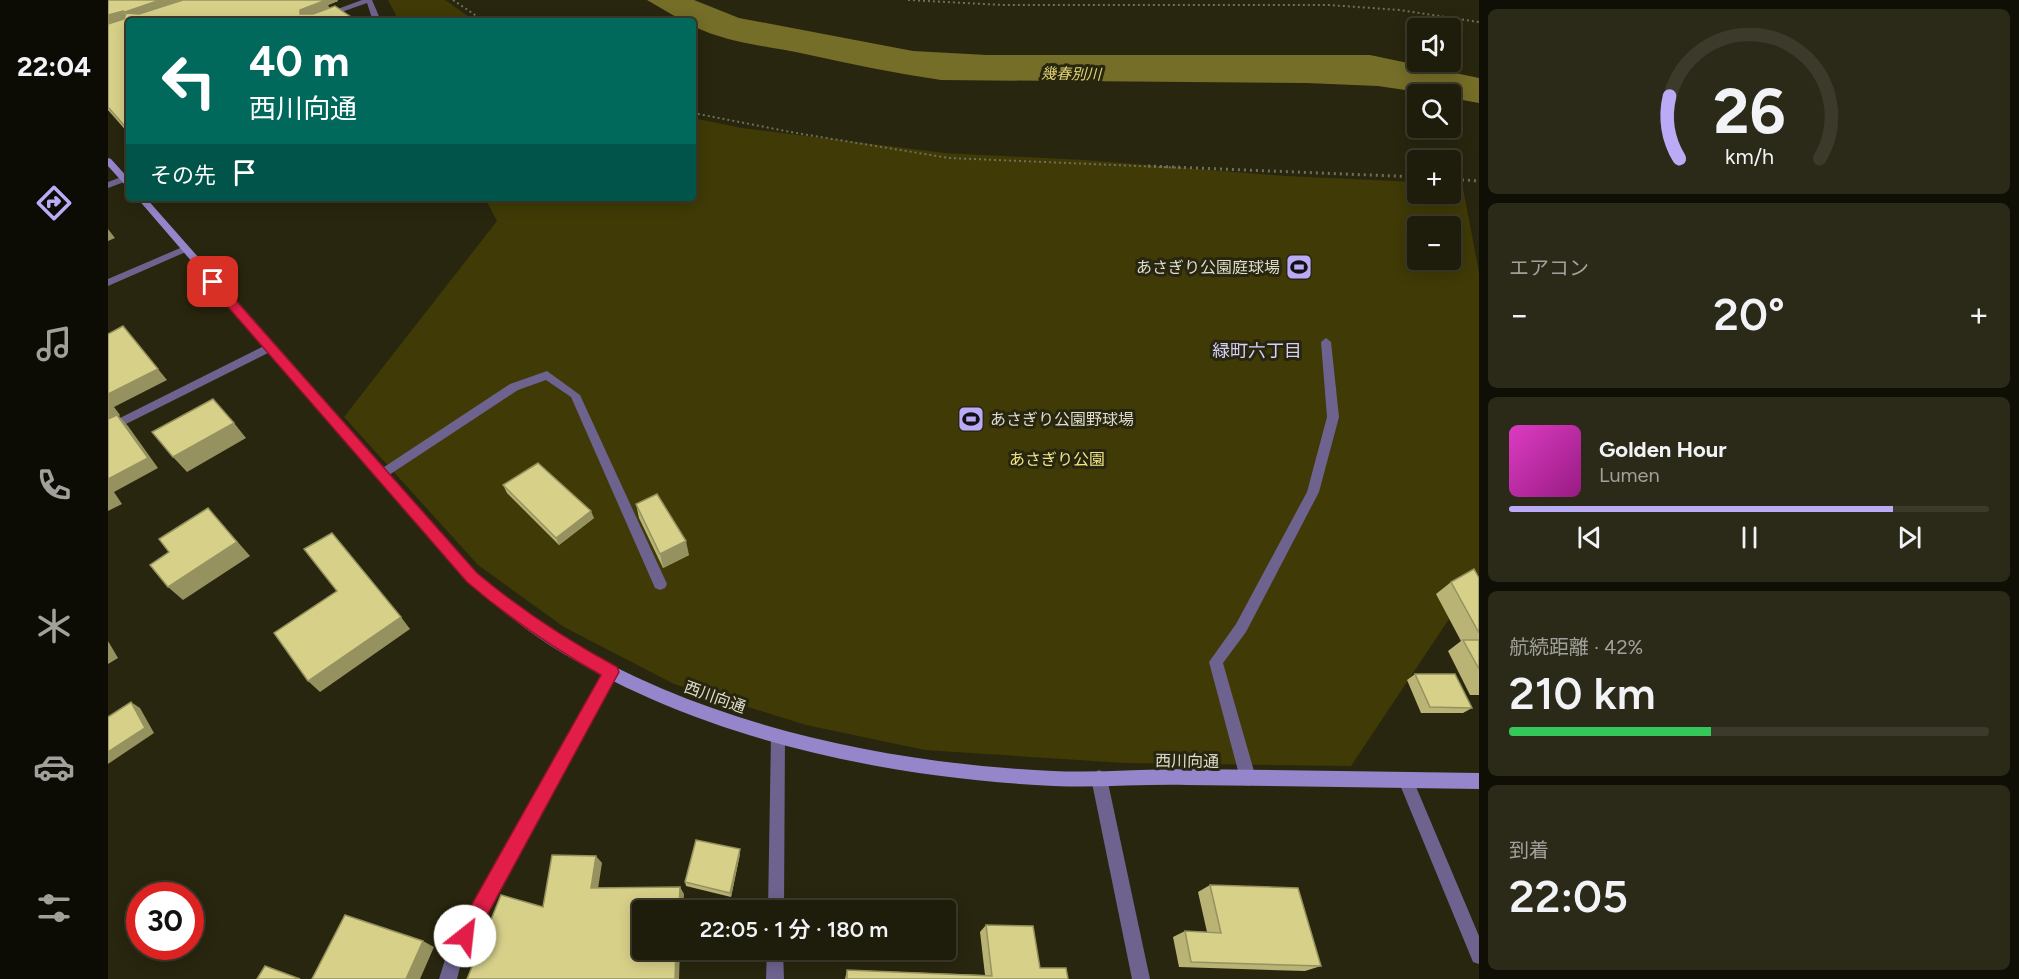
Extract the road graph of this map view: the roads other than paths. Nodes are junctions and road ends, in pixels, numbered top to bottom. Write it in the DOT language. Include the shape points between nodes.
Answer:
graph roads {
  1 [pos="369,0"];
  2 [pos="318,18"];
  3 [pos="376,18"];
  4 [pos="108,161"];
  5 [pos="126,182"];
  6 [pos="108,185"];
  7 [pos="144,201"];
  8 [pos="185,249"];
  9 [pos="108,283"];
  10 [pos="1326,342"];
  11 [pos="270,347"];
  12 [pos="108,429"];
  13 [pos="381,474"];
  14 [pos="660,584"];
  15 [pos="611,672"];
  16 [pos="778,736"];
  17 [pos="1099,778"];
  18 [pos="1248,778"];
  19 [pos="1406,780"];
  20 [pos="1479,781"];
  21 [pos="776,900"];
  22 [pos="1479,956"];
  23 [pos="776,960"];
  24 [pos="448,979"];
  25 [pos="775,979"];
  26 [pos="1141,979"];
  1 -- 2 [label="street"];
  1 -- 3 [label="street"];
  4 -- 5 [label="street"];
  5 -- 6 [label="street"];
  7 -- 8 [label="street, 西川向通"];
  8 -- 9 [label="street"];
  8 -- 11 [label="street, 西川向通"];
  10 -- 18 [label="street" via="1333,417 1312,492 1241,628 1216,662"];
  11 -- 12 [label="street"];
  11 -- 13 [label="street, 西川向通"];
  13 -- 14 [label="street" via="514,387 547,375 574,395"];
  13 -- 15 [label="street, 西川向通" via="472,577 510,610"];
  15 -- 16 [label="street, 西川向通" via="710,714"];
  15 -- 24 [label="street" via="454,956"];
  16 -- 17 [label="street, 西川向通" via="877,758 963,771"];
  16 -- 21 [label="street"];
  17 -- 18 [label="street, 西川向通"];
  17 -- 26 [label="street"];
  18 -- 19 [label="street, 西川向通"];
  19 -- 20 [label="street, 西川向通"];
  19 -- 22 [label="street"];
  23 -- 25 [label="street"];
}
